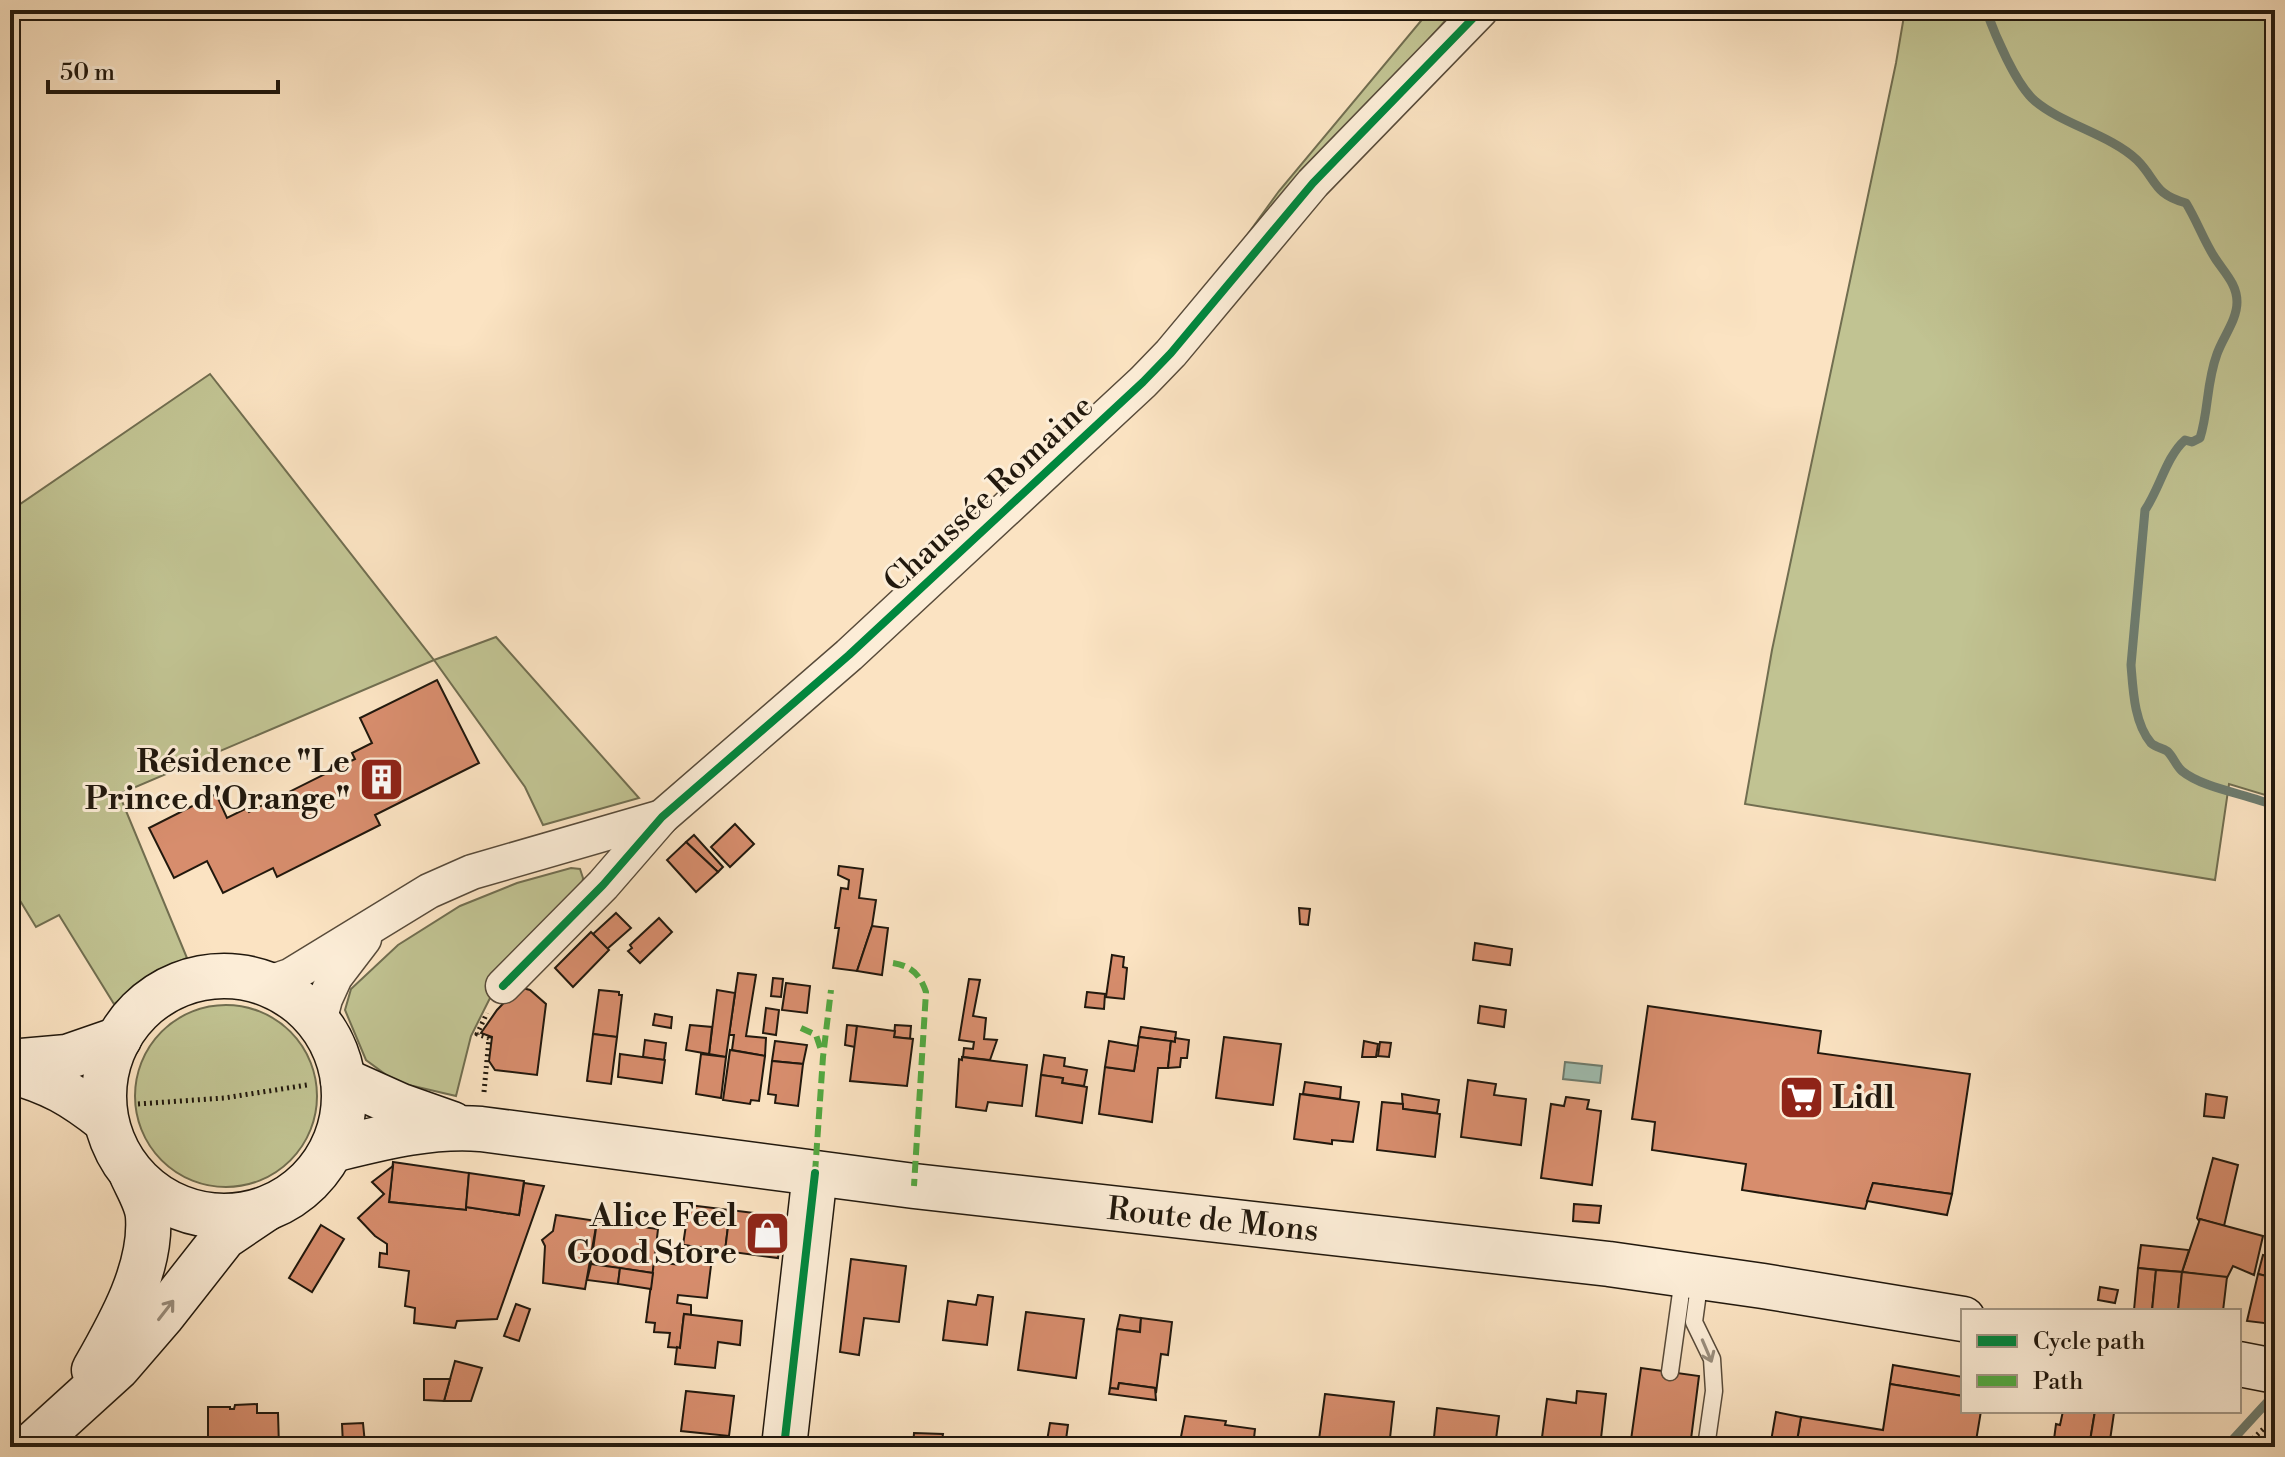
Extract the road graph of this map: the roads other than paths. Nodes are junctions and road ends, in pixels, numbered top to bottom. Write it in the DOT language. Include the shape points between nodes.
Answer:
graph roads {
  1 [pos="1481,10"];
  2 [pos="662,817"];
  3 [pos="372,925"];
  4 [pos="266,984"];
  5 [pos="503,986"];
  6 [pos="319,1022"];
  7 [pos="119,1039"];
  8 [pos="10,1062"];
  9 [pos="10,1071"];
  10 [pos="343,1080"];
  11 [pos="105,1114"];
  12 [pos="471,1128"];
  13 [pos="332,1150"];
  14 [pos="815,1173"];
  15 [pos="132,1175"];
  16 [pos="266,1209"];
  17 [pos="1692,1275"];
  18 [pos="1961,1319"];
  19 [pos="2241,1364"];
  20 [pos="2275,1371"];
  21 [pos="1670,1372"];
  22 [pos="73,1406"];
  23 [pos="30,1447"];
  24 [pos="784,1447"];
  25 [pos="1706,1447"];
  1 -- 2 [label="street, Chaussée Romaine" via="1313,183 1143,382 849,655"];
  2 -- 3 [label="street, Chaussée Romaine" via="472,872"];
  2 -- 5 [label="street, Chaussée Romaine"];
  3 -- 4 [label="street, Chaussée Romaine" via="290,976"];
  3 -- 6 [label="street, Chaussée Romaine" via="335,977"];
  4 -- 6 [label="main road" via="295,999"];
  4 -- 7 [label="main road" via="243,978 194,980 150,1002"];
  6 -- 10 [label="main road" via="335,1050"];
  7 -- 8 [label="main road" via="67,1057"];
  7 -- 11 [label="main road" via="106,1072"];
  9 -- 11 [label="main road" via="35,1077"];
  10 -- 12 [label="main road, Route de Mons"];
  10 -- 13 [label="main road" via="344,1104"];
  11 -- 15 [label="main road"];
  12 -- 13 [label="main road, Route de Mons" via="390,1134"];
  12 -- 14 [label="main road, Route de Mons"];
  13 -- 16 [label="main road" via="305,1185"];
  14 -- 17 [label="main road, Route de Mons"];
  14 -- 24 [label="main road"];
  15 -- 16 [label="main road" via="160,1199 194,1213 230,1216"];
  15 -- 22 [label="main road" via="148,1213 145,1253 124,1311"];
  22 -- 16 [label="main road, one-way" via="118,1367 224,1237"];
  17 -- 18 [label="main road, Route de Mons"];
  17 -- 21 [label="lane"];
  17 -- 25 [label="lane, one-way" via="1694,1322 1712,1359 1714,1391"];
  19 -- 20 [label="main road"];
  22 -- 23 [label="main road"];
}
